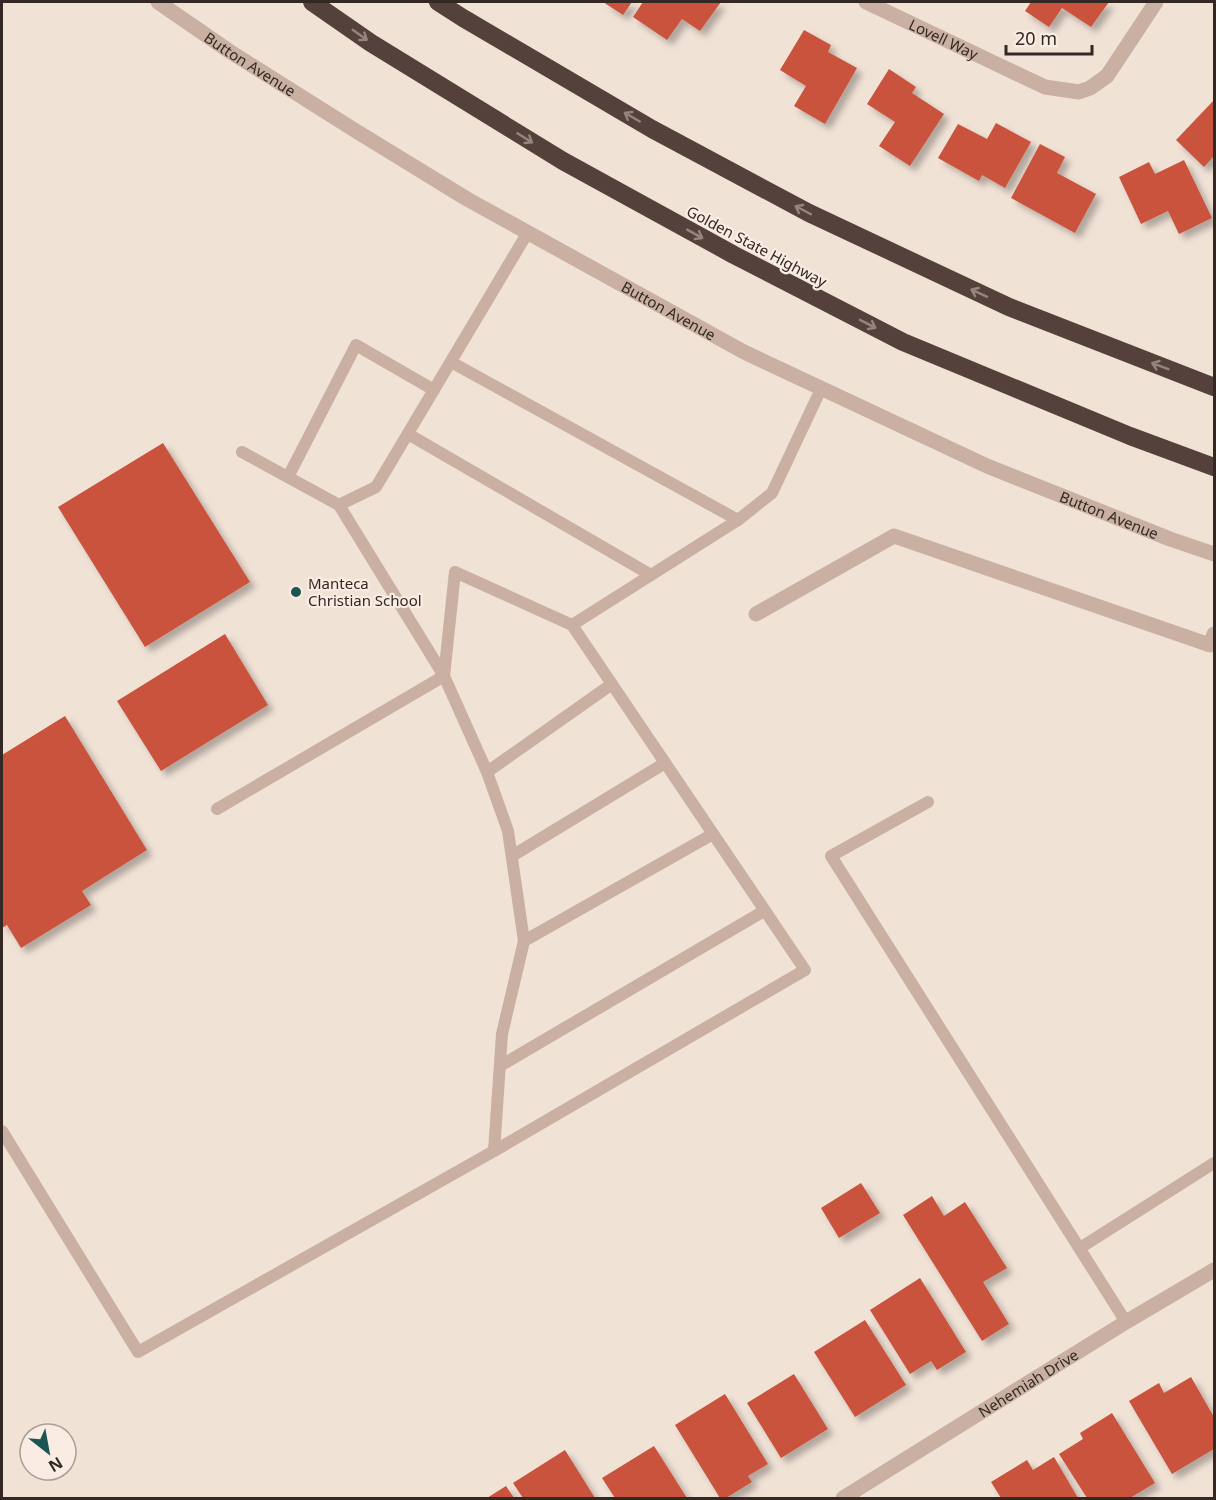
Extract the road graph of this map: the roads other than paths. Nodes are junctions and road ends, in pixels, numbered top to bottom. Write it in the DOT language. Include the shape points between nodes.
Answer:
graph roads {
  1 [pos="158,2"];
  2 [pos="312,2"];
  3 [pos="438,2"];
  4 [pos="866,2"];
  5 [pos="1156,2"];
  6 [pos="528,232"];
  7 [pos="451,362"];
  8 [pos="1215,387"];
  9 [pos="822,388"];
  10 [pos="434,390"];
  11 [pos="408,434"];
  12 [pos="242,453"];
  13 [pos="1215,467"];
  14 [pos="288,477"];
  15 [pos="339,505"];
  16 [pos="738,520"];
  17 [pos="1215,554"];
  18 [pos="651,575"];
  19 [pos="756,614"];
  20 [pos="572,625"];
  21 [pos="1213,642"];
  22 [pos="444,676"];
  23 [pos="612,684"];
  24 [pos="665,764"];
  25 [pos="487,772"];
  26 [pos="928,802"];
  27 [pos="217,809"];
  28 [pos="713,834"];
  29 [pos="512,856"];
  30 [pos="764,911"];
  31 [pos="524,941"];
  32 [pos="500,1066"];
  33 [pos="2,1131"];
  34 [pos="494,1151"];
  35 [pos="1215,1163"];
  36 [pos="1080,1248"];
  37 [pos="1215,1270"];
  38 [pos="1126,1322"];
  39 [pos="843,1498"];
  1 -- 6 [label="street, Button Avenue" via="356,131"];
  2 -- 13 [label="highway, Golden State Highway, one-way" via="371,43 563,161 734,255 903,342"];
  8 -- 3 [label="highway, one-way" via="1009,307 809,213 652,129"];
  4 -- 5 [label="street, Lovell Way" via="1045,87 1079,92 1107,76"];
  6 -- 7 [label="lane"];
  6 -- 9 [label="street, Button Avenue" via="744,352"];
  7 -- 10 [label="lane"];
  7 -- 16 [label="lane"];
  9 -- 16 [label="lane" via="772,494"];
  9 -- 17 [label="street, Button Avenue" via="987,466"];
  10 -- 11 [label="lane"];
  10 -- 14 [label="lane" via="356,345"];
  11 -- 15 [label="lane" via="376,487"];
  11 -- 18 [label="lane"];
  12 -- 14 [label="lane"];
  14 -- 15 [label="lane"];
  15 -- 22 [label="lane"];
  16 -- 18 [label="lane"];
  18 -- 20 [label="lane"];
  19 -- 21 [label="street" via="894,536"];
  20 -- 22 [label="lane" via="455,572"];
  20 -- 23 [label="lane"];
  22 -- 25 [label="lane"];
  22 -- 27 [label="lane"];
  23 -- 24 [label="lane"];
  23 -- 25 [label="lane"];
  24 -- 28 [label="lane"];
  24 -- 29 [label="lane"];
  25 -- 29 [label="lane" via="508,831"];
  26 -- 36 [label="lane" via="831,856"];
  28 -- 30 [label="lane"];
  28 -- 31 [label="lane"];
  29 -- 31 [label="lane"];
  30 -- 32 [label="lane"];
  30 -- 34 [label="lane" via="804,970"];
  31 -- 32 [label="lane" via="502,1034"];
  32 -- 34 [label="lane"];
  33 -- 34 [label="lane" via="138,1352"];
  35 -- 36 [label="lane"];
  36 -- 38 [label="lane"];
  37 -- 38 [label="street, Nehemiah Drive"];
  38 -- 39 [label="street, Nehemiah Drive"];
}
